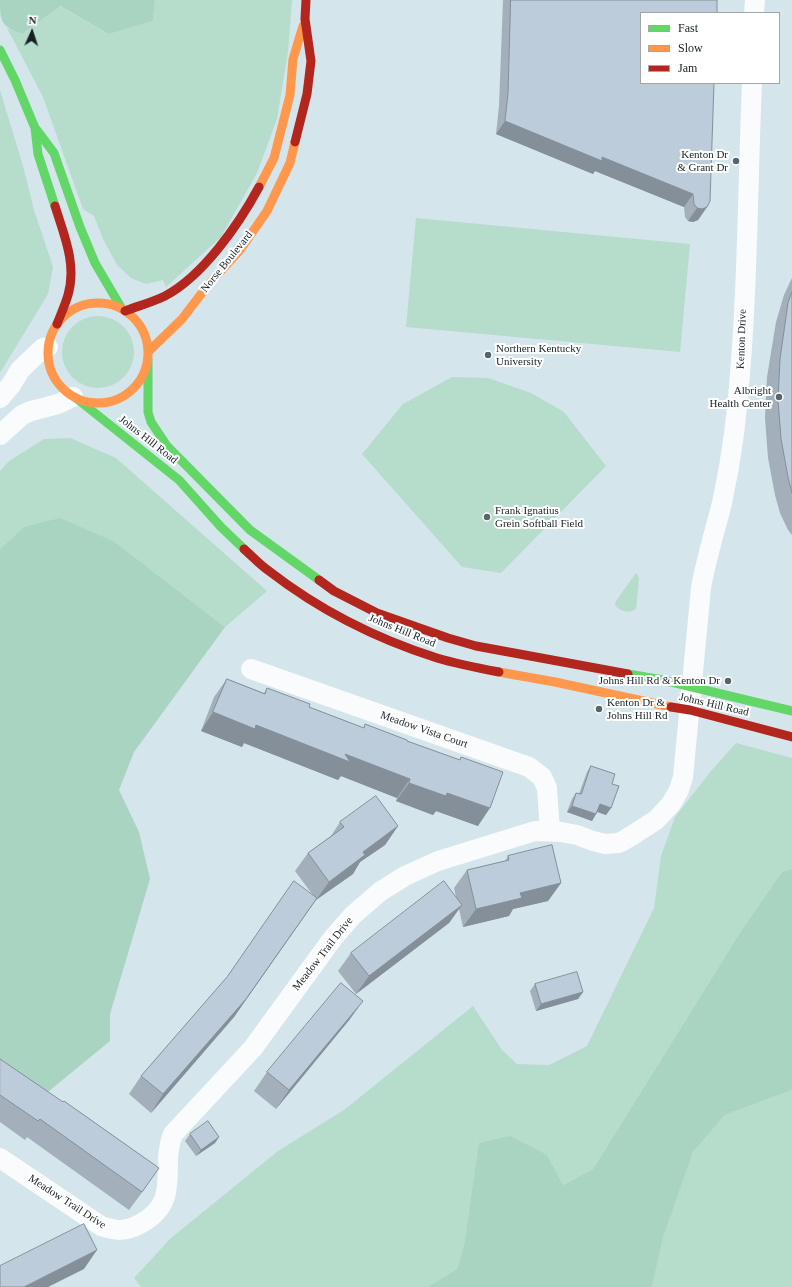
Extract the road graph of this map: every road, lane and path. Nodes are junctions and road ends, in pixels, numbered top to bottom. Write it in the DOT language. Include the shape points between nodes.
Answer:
graph roads {
  1 [pos="306,0"];
  2 [pos="755,0"];
  3 [pos="754,12"];
  4 [pos="305,19"];
  5 [pos="1,53"];
  6 [pos="752,84"];
  7 [pos="35,128"];
  8 [pos="123,310"];
  9 [pos="57,324"];
  10 [pos="48,347"];
  11 [pos="148,356"];
  12 [pos="74,397"];
  13 [pos="0,398"];
  14 [pos="0,435"];
  15 [pos="251,669"];
  16 [pos="692,687"];
  17 [pos="690,710"];
  18 [pos="792,711"];
  19 [pos="792,737"];
  20 [pos="550,831"];
  21 [pos="0,1158"];
  1 -- 4 [label="main road, Norse Boulevard"];
  2 -- 3 [label="street"];
  4 -- 8 [label="main road, Norse Boulevard" via="293,59 290,95 274,158 249,205 230,234 184,284 165,296"];
  4 -- 11 [label="main road, Norse Boulevard" via="311,61 308,88 290,163 267,211 240,250"];
  5 -- 7 [label="main road" via="16,80"];
  6 -- 16 [label="street, Kenton Drive" via="741,375 728,473 701,588"];
  7 -- 8 [label="main road" via="54,153 95,263"];
  7 -- 9 [label="main road" via="38,154 71,265 68,294"];
  8 -- 9 [label="main road" via="108,304 94,303 80,306 67,313"];
  8 -- 11 [label="main road" via="134,318 143,330 148,344"];
  9 -- 10 [label="main road"];
  10 -- 12 [label="main road" via="48,362 53,377 63,390"];
  10 -- 13 [label="street" via="43,348 20,370"];
  11 -- 12 [label="main road" via="144,374 135,388 122,397 107,403 91,403"];
  11 -- 16 [label="main road, Johns Hill Road" via="148,412 151,422 167,446 250,530 334,591 377,613 476,646 625,672"];
  12 -- 14 [label="street" via="22,415"];
  12 -- 17 [label="main road, Johns Hill Road" via="179,480 221,527 268,571 309,599 358,626 437,658 467,666"];
  15 -- 20 [label="street, Meadow Vista Court" via="529,767 542,777 547,788"];
  16 -- 17 [label="street, Meadow Trail Drive"];
  16 -- 18 [label="main road, Johns Hill Road"];
  17 -- 19 [label="main road, Johns Hill Road"];
  17 -- 20 [label="street, Meadow Trail Drive" via="683,777 679,790 671,804 656,820 619,843 605,844 577,835"];
  20 -- 21 [label="street, Meadow Trail Drive" via="535,831 438,861 405,876 353,915 333,938 253,1048 173,1134 168,1152 167,1188 157,1213 149,1219 122,1231 101,1226"];
}
